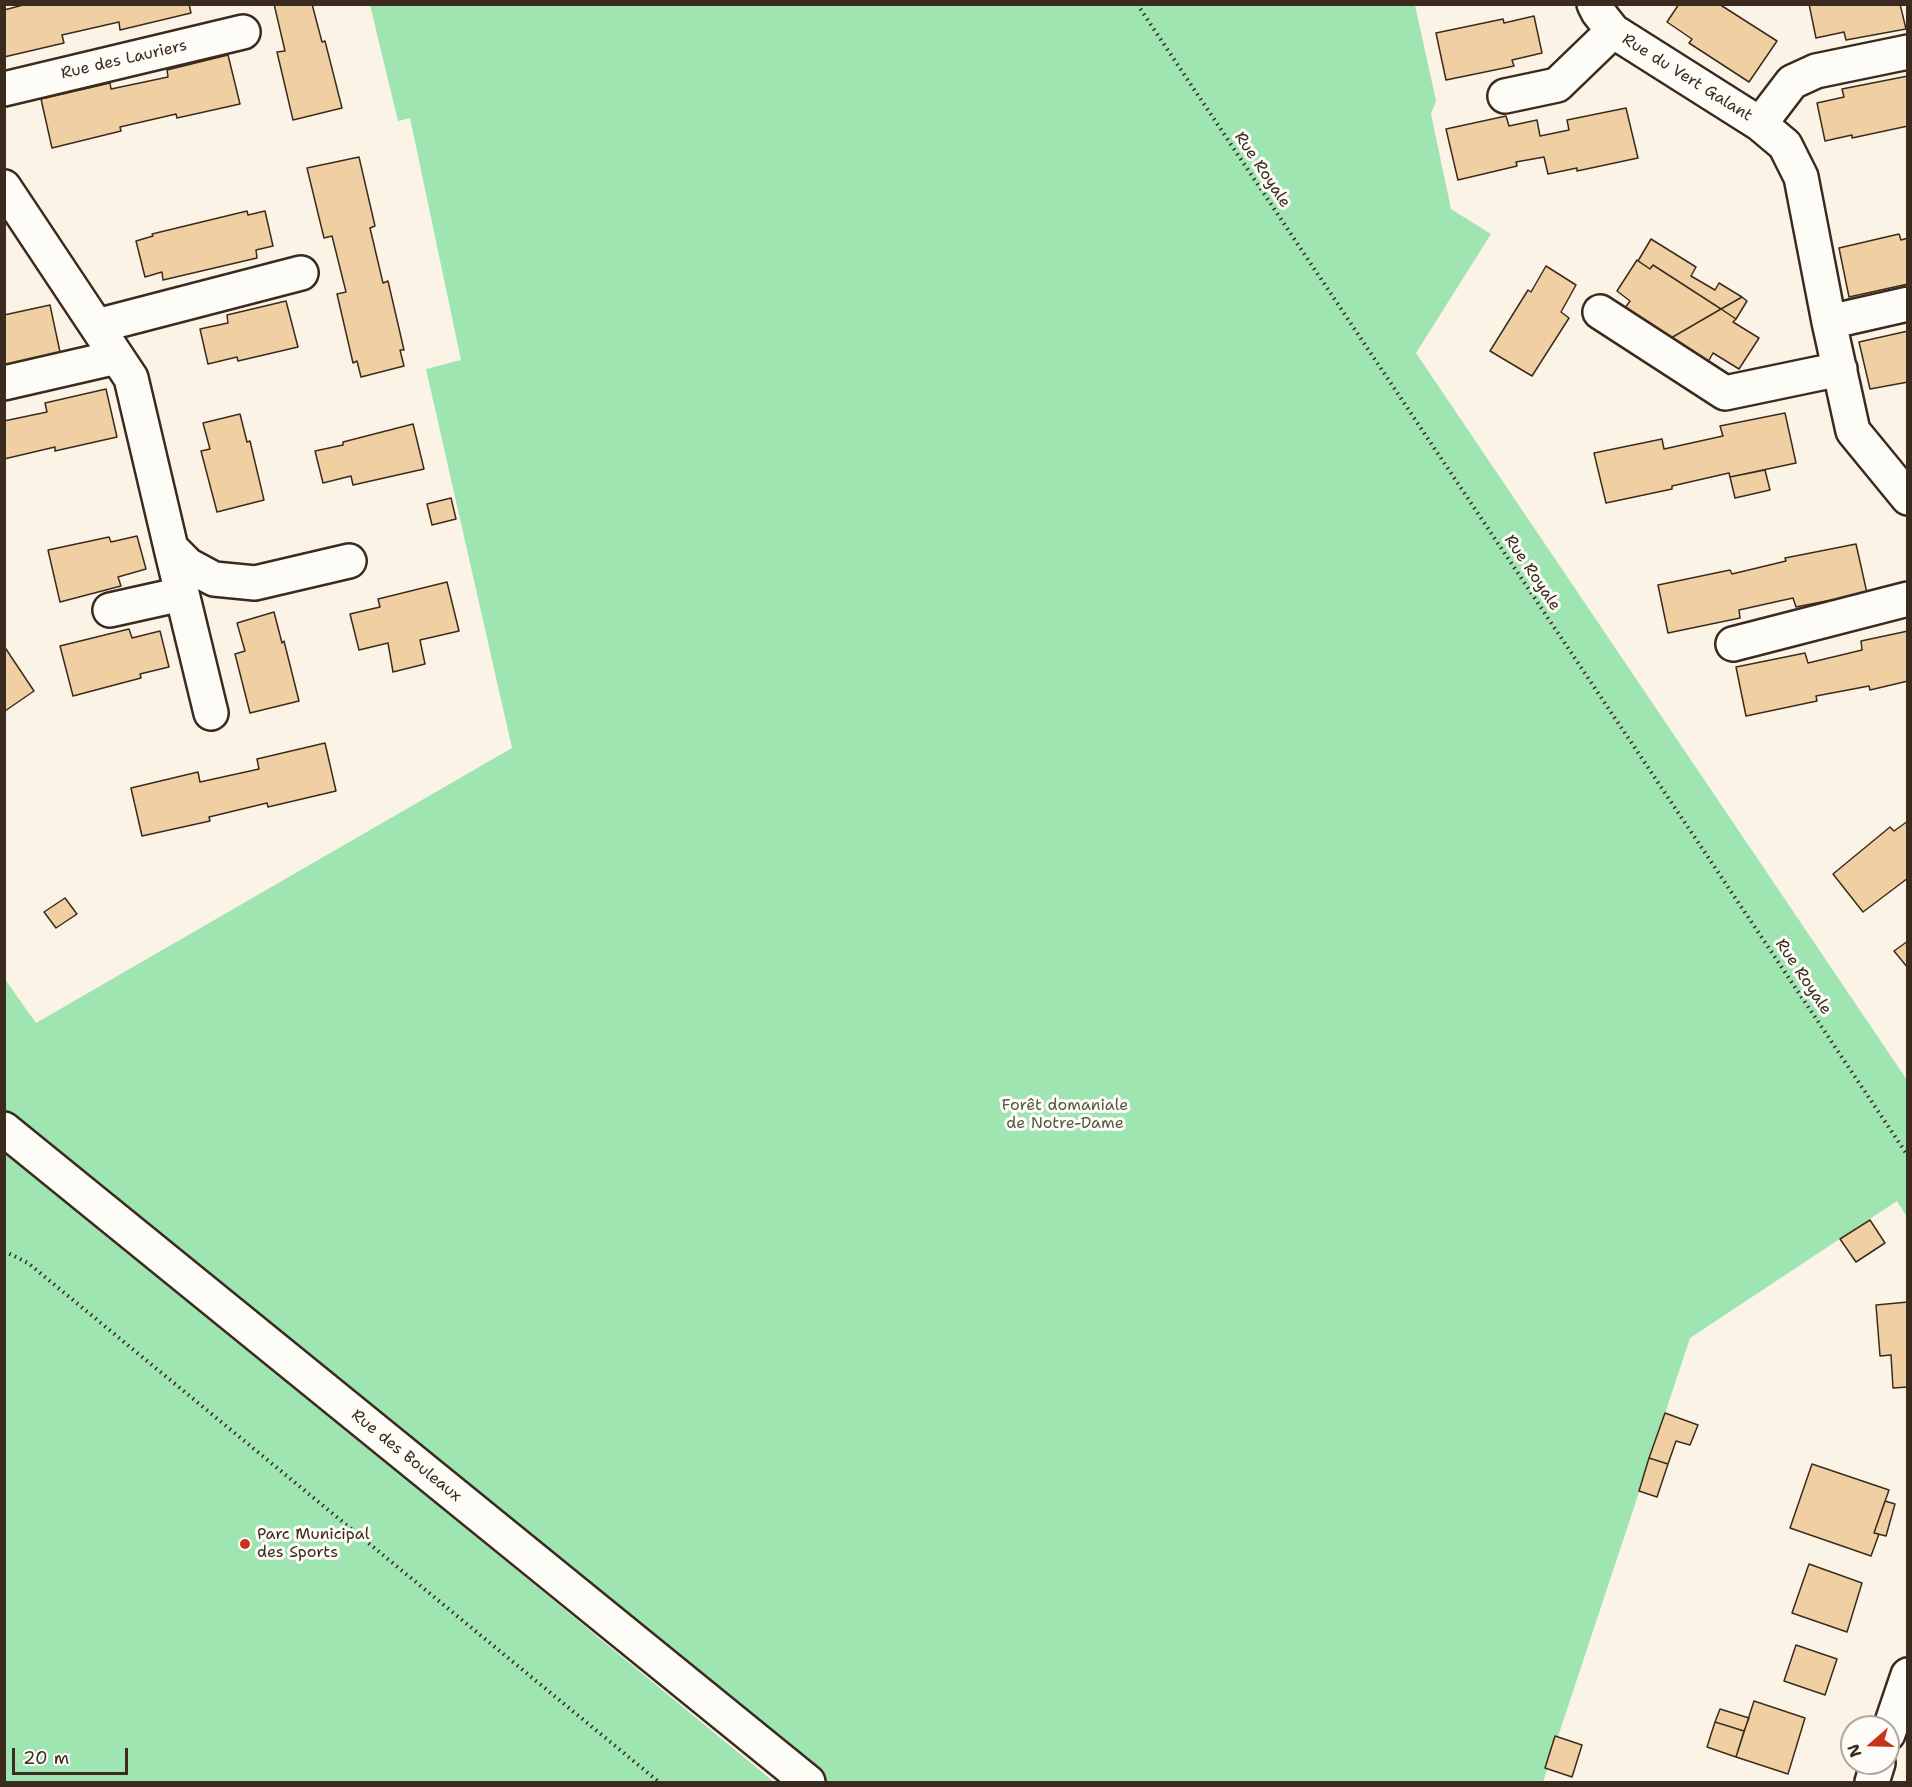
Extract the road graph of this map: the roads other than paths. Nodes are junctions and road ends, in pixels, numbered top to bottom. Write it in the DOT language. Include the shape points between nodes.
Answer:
graph roads {
  1 [pos="1594,4"];
  2 [pos="1613,31"];
  3 [pos="243,32"];
  4 [pos="1908,52"];
  5 [pos="4,88"];
  6 [pos="1505,96"];
  7 [pos="1761,124"];
  8 [pos="4,187"];
  9 [pos="301,273"];
  10 [pos="1908,304"];
  11 [pos="1600,312"];
  12 [pos="1829,322"];
  13 [pos="97,326"];
  14 [pos="117,357"];
  15 [pos="1840,369"];
  16 [pos="4,383"];
  17 [pos="1908,498"];
  18 [pos="171,548"];
  19 [pos="348,561"];
  20 [pos="182,594"];
  21 [pos="1908,598"];
  22 [pos="110,610"];
  23 [pos="1733,644"];
  24 [pos="211,713"];
  25 [pos="4,1129"];
  26 [pos="1908,1675"];
  27 [pos="1894,1715"];
  28 [pos="808,1782"];
  1 -- 2 [label="street, Rue du Vert Galant"];
  2 -- 6 [label="street, Rue du Vert Galant" via="1557,85"];
  2 -- 7 [label="street, Rue du Vert Galant"];
  3 -- 5 [label="street, Rue des Lauriers"];
  4 -- 7 [label="street, Rue du Vert Galant" via="1816,71 1792,82"];
  7 -- 12 [label="street, Rue du Vert Galant" via="1785,145 1801,177"];
  8 -- 13 [label="street"];
  9 -- 13 [label="street"];
  10 -- 12 [label="street"];
  11 -- 15 [label="street" via="1725,393"];
  12 -- 15 [label="street, Rue du Vert Galant"];
  13 -- 14 [label="street"];
  14 -- 16 [label="street"];
  14 -- 18 [label="street" via="131,378"];
  15 -- 17 [label="street, Rue du Vert Galant" via="1853,430"];
  18 -- 19 [label="street" via="188,565 214,579 255,583"];
  18 -- 20 [label="street"];
  20 -- 22 [label="street"];
  20 -- 24 [label="street"];
  21 -- 23 [label="street"];
  25 -- 28 [label="street, Rue des Bouleaux"];
  26 -- 27 [label="street"];
}
